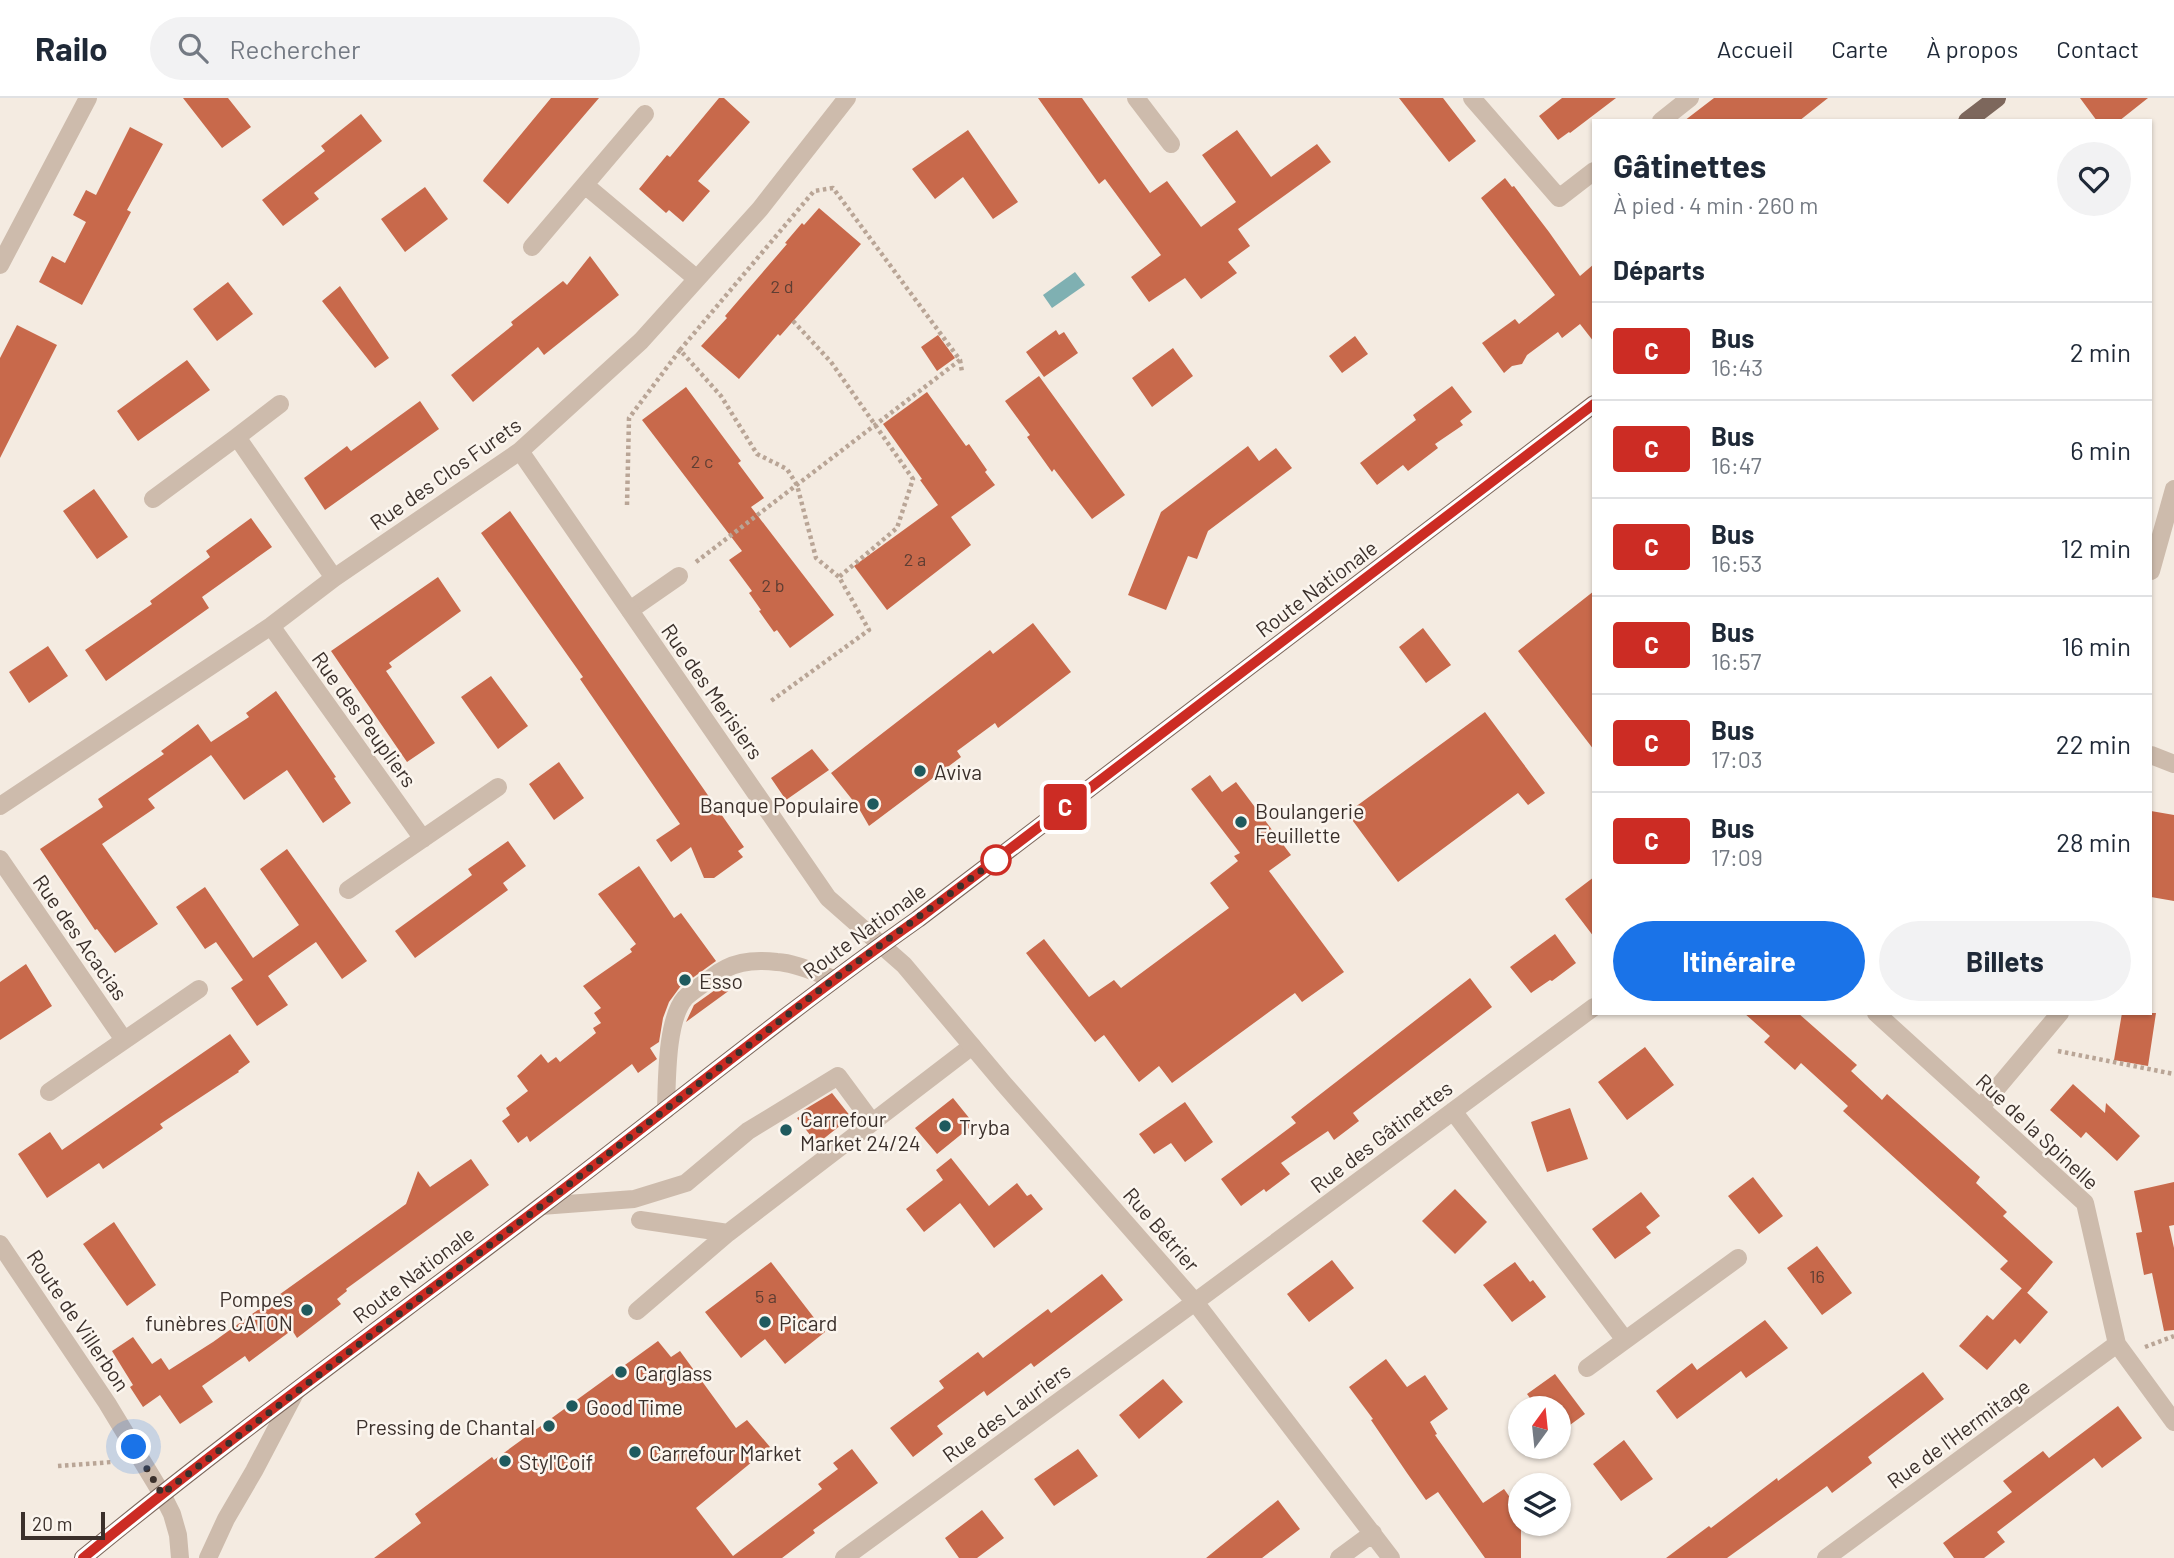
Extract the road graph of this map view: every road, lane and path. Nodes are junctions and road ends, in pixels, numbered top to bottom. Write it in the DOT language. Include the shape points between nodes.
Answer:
graph roads {
  1 [pos="88,98"];
  2 [pos="847,98"];
  3 [pos="1136,98"];
  4 [pos="1472,98"];
  5 [pos="1690,98"];
  6 [pos="1997,98"];
  7 [pos="645,114"];
  8 [pos="1664,119"];
  9 [pos="1970,119"];
  10 [pos="1171,144"];
  11 [pos="1592,173"];
  12 [pos="585,185"];
  13 [pos="533,247"];
  14 [pos="0,265"];
  15 [pos="697,279"];
  16 [pos="793,321"];
  17 [pos="680,350"];
  18 [pos="960,360"];
  19 [pos="962,372"];
  20 [pos="281,404"];
  21 [pos="1592,406"];
  22 [pos="875,425"];
  23 [pos="237,437"];
  24 [pos="520,451"];
  25 [pos="797,485"];
  26 [pos="2174,489"];
  27 [pos="153,499"];
  28 [pos="627,505"];
  29 [pos="2152,567"];
  30 [pos="679,576"];
  31 [pos="839,577"];
  32 [pos="334,578"];
  33 [pos="630,610"];
  34 [pos="271,626"];
  35 [pos="771,701"];
  36 [pos="2152,755"];
  37 [pos="2174,765"];
  38 [pos="498,787"];
  39 [pos="0,806"];
  40 [pos="423,839"];
  41 [pos="0,859"];
  42 [pos="348,890"];
  43 [pos="881,945"];
  44 [pos="834,979"];
  45 [pos="199,989"];
  46 [pos="1592,1008"];
  47 [pos="1878,1015"];
  48 [pos="2058,1015"];
  49 [pos="124,1040"];
  50 [pos="972,1045"];
  51 [pos="2033,1046"];
  52 [pos="2174,1074"];
  53 [pos="49,1092"];
  54 [pos="1981,1107"];
  55 [pos="666,1110"];
  56 [pos="1453,1111"];
  57 [pos="872,1122"];
  58 [pos="541,1206"];
  59 [pos="640,1220"];
  60 [pos="728,1233"];
  61 [pos="0,1244"];
  62 [pos="1738,1258"];
  63 [pos="1195,1302"];
  64 [pos="637,1311"];
  65 [pos="1625,1340"];
  66 [pos="2117,1344"];
  67 [pos="1587,1368"];
  68 [pos="296,1391"];
  69 [pos="2174,1422"];
  70 [pos="112,1462"];
  71 [pos="58,1466"];
  72 [pos="162,1494"];
  73 [pos="1373,1533"];
  74 [pos="83,1558"];
  75 [pos="180,1558"];
  76 [pos="208,1558"];
  77 [pos="844,1558"];
  78 [pos="1339,1558"];
  79 [pos="1391,1558"];
  80 [pos="1825,1558"];
  1 -- 14 [label="street"];
  2 -- 15 [label="street, Rue des Clos Furets" via="760,209"];
  3 -- 10 [label="street"];
  4 -- 11 [label="street" via="1559,198"];
  5 -- 8 [label="street"];
  6 -- 9 [label="main road"];
  7 -- 12 [label="street"];
  12 -- 13 [label="street"];
  12 -- 15 [label="street"];
  15 -- 24 [label="street, Rue des Clos Furets" via="642,341"];
  16 -- 22 [label="path" via="831,362"];
  17 -- 18 [label="path" via="814,191 833,188"];
  17 -- 25 [label="path" via="721,396 757,454 787,469"];
  17 -- 28 [label="path" via="629,418"];
  18 -- 19 [label="path"];
  18 -- 22 [label="path"];
  20 -- 23 [label="street"];
  21 -- 43 [label="main road, Route Nationale"];
  22 -- 25 [label="path"];
  22 -- 31 [label="path" via="913,480 897,528"];
  23 -- 27 [label="street"];
  23 -- 32 [label="street"];
  24 -- 32 [label="street, Rue des Clos Furets"];
  24 -- 33 [label="street, Rue des Merisiers"];
  25 -- 30 [label="path"];
  25 -- 31 [label="path" via="816,558"];
  26 -- 29 [label="street"];
  30 -- 33 [label="street"];
  31 -- 35 [label="path" via="869,630"];
  32 -- 34 [label="street, Rue des Clos Furets"];
  33 -- 43 [label="street, Rue des Merisiers" via="828,898"];
  34 -- 39 [label="street, Rue des Clos Furets"];
  34 -- 40 [label="street, Rue des Peupliers"];
  36 -- 37 [label="street"];
  38 -- 40 [label="street"];
  40 -- 42 [label="street"];
  41 -- 49 [label="street, Rue des Acacias"];
  43 -- 44 [label="main road, Route Nationale"];
  43 -- 50 [label="street, Rue Bétrier" via="904,965"];
  44 -- 55 [label="main road, Route Nationale"];
  44 -- 55 [label="street" via="780,962 750,960 732,964 685,997 678,1008 669,1050"];
  45 -- 49 [label="street"];
  46 -- 56 [label="street, Rue des Gâtinettes"];
  47 -- 54 [label="street, Rue de la Spinelle"];
  48 -- 51 [label="street"];
  49 -- 53 [label="street"];
  50 -- 57 [label="street"];
  50 -- 63 [label="street, Rue Bétrier"];
  51 -- 52 [label="path"];
  51 -- 54 [label="street"];
  54 -- 66 [label="street, Rue de la Spinelle" via="2085,1203"];
  55 -- 58 [label="main road, Route Nationale"];
  56 -- 63 [label="street, Rue des Gâtinettes"];
  56 -- 65 [label="street"];
  57 -- 58 [label="street" via="838,1076 748,1131 686,1183 634,1199"];
  57 -- 60 [label="street"];
  58 -- 68 [label="main road, Route Nationale"];
  59 -- 60 [label="street"];
  60 -- 64 [label="street"];
  61 -- 72 [label="street, Route de Villerbon"];
  62 -- 65 [label="street"];
  63 -- 73 [label="street, Rue Bétrier"];
  63 -- 77 [label="street, Rue des Lauriers"];
  65 -- 67 [label="street"];
  66 -- 69 [label="street, Rue de la Spinelle"];
  66 -- 80 [label="street, Rue de l'Hermitage"];
  68 -- 72 [label="main road, Route Nationale"];
  68 -- 76 [label="street"];
  70 -- 71 [label="path"];
  72 -- 74 [label="main road, Route Nationale"];
  72 -- 75 [label="street, Route de Villerbon" via="178,1535"];
  73 -- 78 [label="street"];
  73 -- 79 [label="street, Rue Bétrier"];
}
